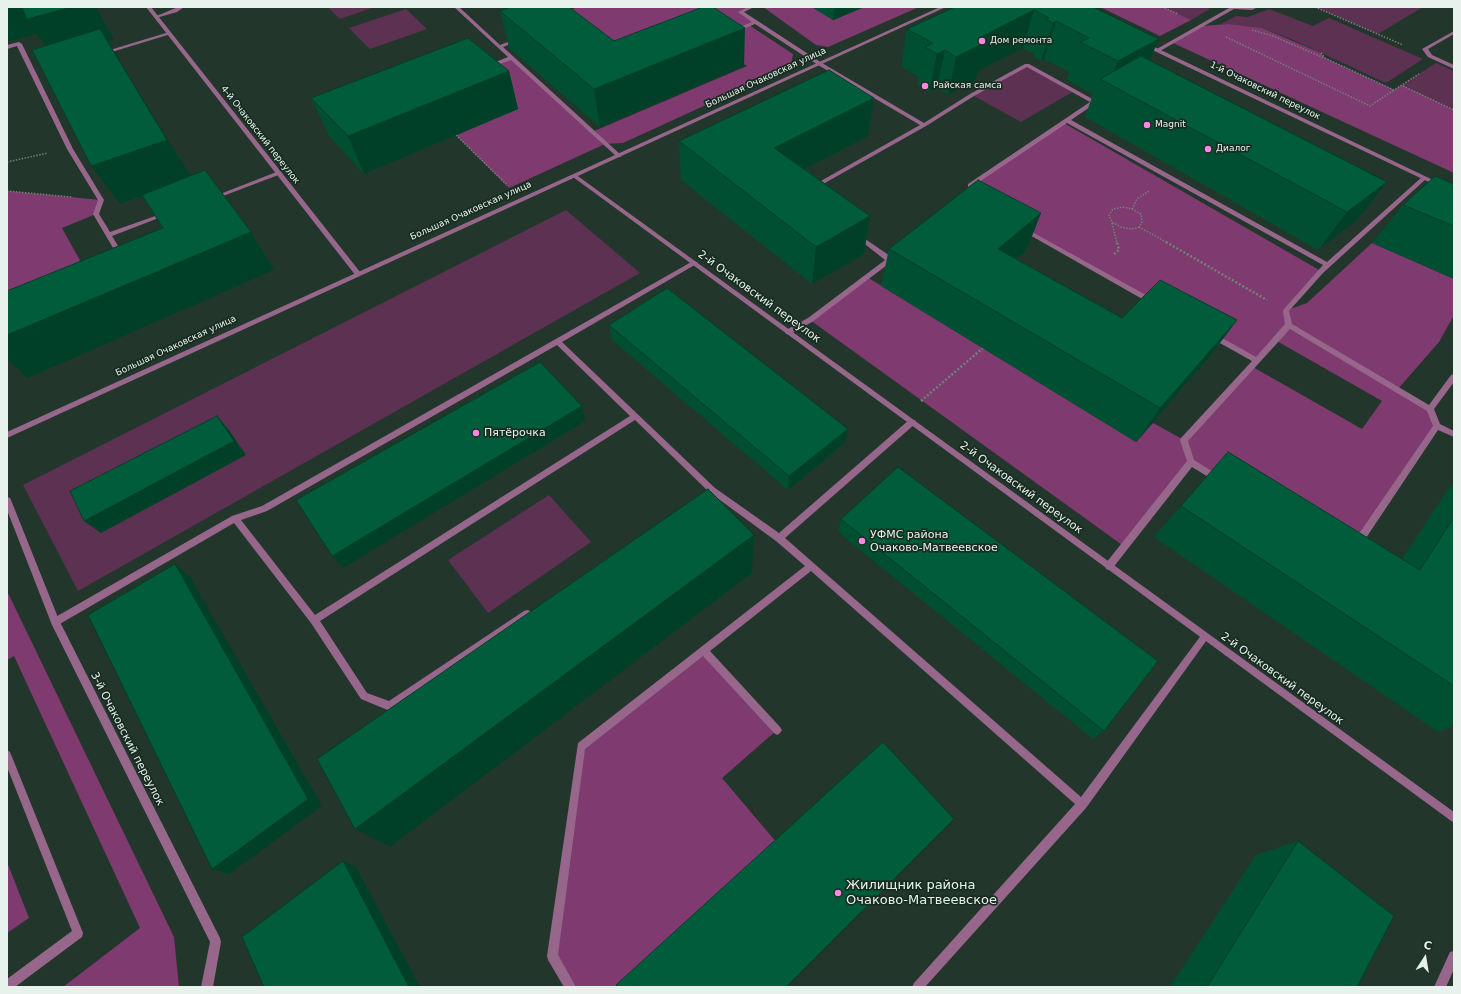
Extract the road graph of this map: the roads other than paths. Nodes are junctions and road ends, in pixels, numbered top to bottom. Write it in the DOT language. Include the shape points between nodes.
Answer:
graph roads {
  1 [pos="148,7"];
  2 [pos="182,7"];
  3 [pos="456,7"];
  4 [pos="752,7"];
  5 [pos="944,7"];
  6 [pos="1256,7"];
  7 [pos="1232,8"];
  8 [pos="156,17"];
  9 [pos="756,22"];
  10 [pos="730,32"];
  11 [pos="1454,32"];
  12 [pos="168,34"];
  13 [pos="521,38"];
  14 [pos="1137,40"];
  15 [pos="7,47"];
  16 [pos="499,47"];
  17 [pos="1158,50"];
  18 [pos="93,56"];
  19 [pos="511,58"];
  20 [pos="820,64"];
  21 [pos="1454,67"];
  22 [pos="482,69"];
  23 [pos="41,71"];
  24 [pos="33,73"];
  25 [pos="1066,120"];
  26 [pos="924,125"];
  27 [pos="619,156"];
  28 [pos="279,173"];
  29 [pos="575,176"];
  30 [pos="1424,178"];
  31 [pos="808,190"];
  32 [pos="1454,192"];
  33 [pos="971,199"];
  34 [pos="205,200"];
  35 [pos="977,203"];
  36 [pos="964,204"];
  37 [pos="176,211"];
  38 [pos="1017,226"];
  39 [pos="852,232"];
  40 [pos="108,235"];
  41 [pos="897,255"];
  42 [pos="890,260"];
  43 [pos="695,263"];
  44 [pos="126,265"];
  45 [pos="1328,265"];
  46 [pos="358,274"];
  47 [pos="1159,306"];
  48 [pos="1289,325"];
  49 [pos="788,332"];
  50 [pos="1208,333"];
  51 [pos="557,341"];
  52 [pos="1256,360"];
  53 [pos="1454,377"];
  54 [pos="1430,409"];
  55 [pos="634,417"];
  56 [pos="912,422"];
  57 [pos="1437,426"];
  58 [pos="1454,434"];
  59 [pos="7,435"];
  60 [pos="1191,462"];
  61 [pos="1225,483"];
  62 [pos="7,500"];
  63 [pos="235,518"];
  64 [pos="779,538"];
  65 [pos="1351,552"];
  66 [pos="811,566"];
  67 [pos="1109,566"];
  68 [pos="535,609"];
  69 [pos="314,620"];
  70 [pos="55,622"];
  71 [pos="1205,637"];
  72 [pos="704,650"];
  73 [pos="777,730"];
  74 [pos="7,755"];
  75 [pos="1082,804"];
  76 [pos="1454,818"];
  77 [pos="1454,956"];
  78 [pos="7,986"];
  79 [pos="207,987"];
  80 [pos="570,987"];
  81 [pos="918,987"];
  82 [pos="1440,987"];
  1 -- 8 [label="street, 4-й Очаковский переулок"];
  2 -- 8 [label="street"];
  3 -- 16 [label="street"];
  4 -- 9 [label="street" via="740,12"];
  5 -- 20 [label="street, Большая Очаковская улица"];
  6 -- 7 [label="street"];
  7 -- 17 [label="street"];
  8 -- 12 [label="street, 4-й Очаковский переулок"];
  9 -- 10 [label="street"];
  9 -- 20 [label="street"];
  11 -- 21 [label="street" via="1425,49 1430,56"];
  12 -- 18 [label="street"];
  12 -- 28 [label="street, 4-й Очаковский переулок"];
  13 -- 16 [label="street"];
  14 -- 17 [label="street, 1-й Очаковский переулок"];
  15 -- 24 [label="street" via="19,44"];
  16 -- 19 [label="street"];
  17 -- 30 [label="street, 1-й Очаковский переулок"];
  19 -- 22 [label="street"];
  19 -- 27 [label="street"];
  20 -- 26 [label="street"];
  20 -- 27 [label="street, Большая Очаковская улица"];
  23 -- 24 [label="street"];
  24 -- 40 [label="street" via="70,149 101,200 96,214"];
  25 -- 26 [label="street" via="1094,102 1028,65"];
  25 -- 33 [label="street" via="970,185"];
  25 -- 45 [label="street"];
  26 -- 31 [label="street"];
  27 -- 29 [label="street, Большая Очаковская улица"];
  28 -- 34 [label="street"];
  28 -- 46 [label="street, 4-й Очаковский переулок"];
  29 -- 43 [label="street, 2-й Очаковский переулок"];
  29 -- 46 [label="street, Большая Очаковская улица"];
  30 -- 32 [label="street, 1-й Очаковский переулок"];
  30 -- 45 [label="street"];
  33 -- 35 [label="street"];
  33 -- 36 [label="street"];
  37 -- 40 [label="street"];
  38 -- 47 [label="street"];
  39 -- 42 [label="street"];
  40 -- 44 [label="street"];
  41 -- 42 [label="street"];
  42 -- 49 [label="street" via="810,320"];
  43 -- 49 [label="street, 2-й Очаковский переулок"];
  43 -- 51 [label="street"];
  45 -- 48 [label="street" via="1286,311"];
  46 -- 59 [label="street, Большая Очаковская улица"];
  48 -- 52 [label="street"];
  48 -- 54 [label="street"];
  49 -- 56 [label="street, 2-й Очаковский переулок"];
  50 -- 52 [label="street"];
  51 -- 55 [label="street"];
  51 -- 63 [label="street" via="264,509"];
  52 -- 60 [label="street" via="1184,440"];
  53 -- 54 [label="street"];
  54 -- 57 [label="street"];
  55 -- 64 [label="street" via="708,492"];
  55 -- 69 [label="street"];
  56 -- 64 [label="street"];
  56 -- 67 [label="street, 2-й Очаковский переулок"];
  57 -- 58 [label="street"];
  57 -- 65 [label="street"];
  60 -- 61 [label="street"];
  60 -- 67 [label="street"];
  62 -- 70 [label="street, 3-й Очаковский переулок"];
  63 -- 69 [label="street"];
  63 -- 70 [label="street"];
  64 -- 66 [label="street"];
  66 -- 72 [label="street"];
  66 -- 75 [label="street"];
  67 -- 71 [label="street, 2-й Очаковский переулок"];
  68 -- 69 [label="street" via="390,706 364,696"];
  70 -- 79 [label="street, 3-й Очаковский переулок" via="216,942"];
  71 -- 75 [label="street"];
  71 -- 76 [label="street, 2-й Очаковский переулок"];
  72 -- 73 [label="street"];
  72 -- 80 [label="street" via="581,746 552,956"];
  74 -- 78 [label="street" via="78,933"];
  75 -- 81 [label="street"];
  77 -- 82 [label="street"];
}
